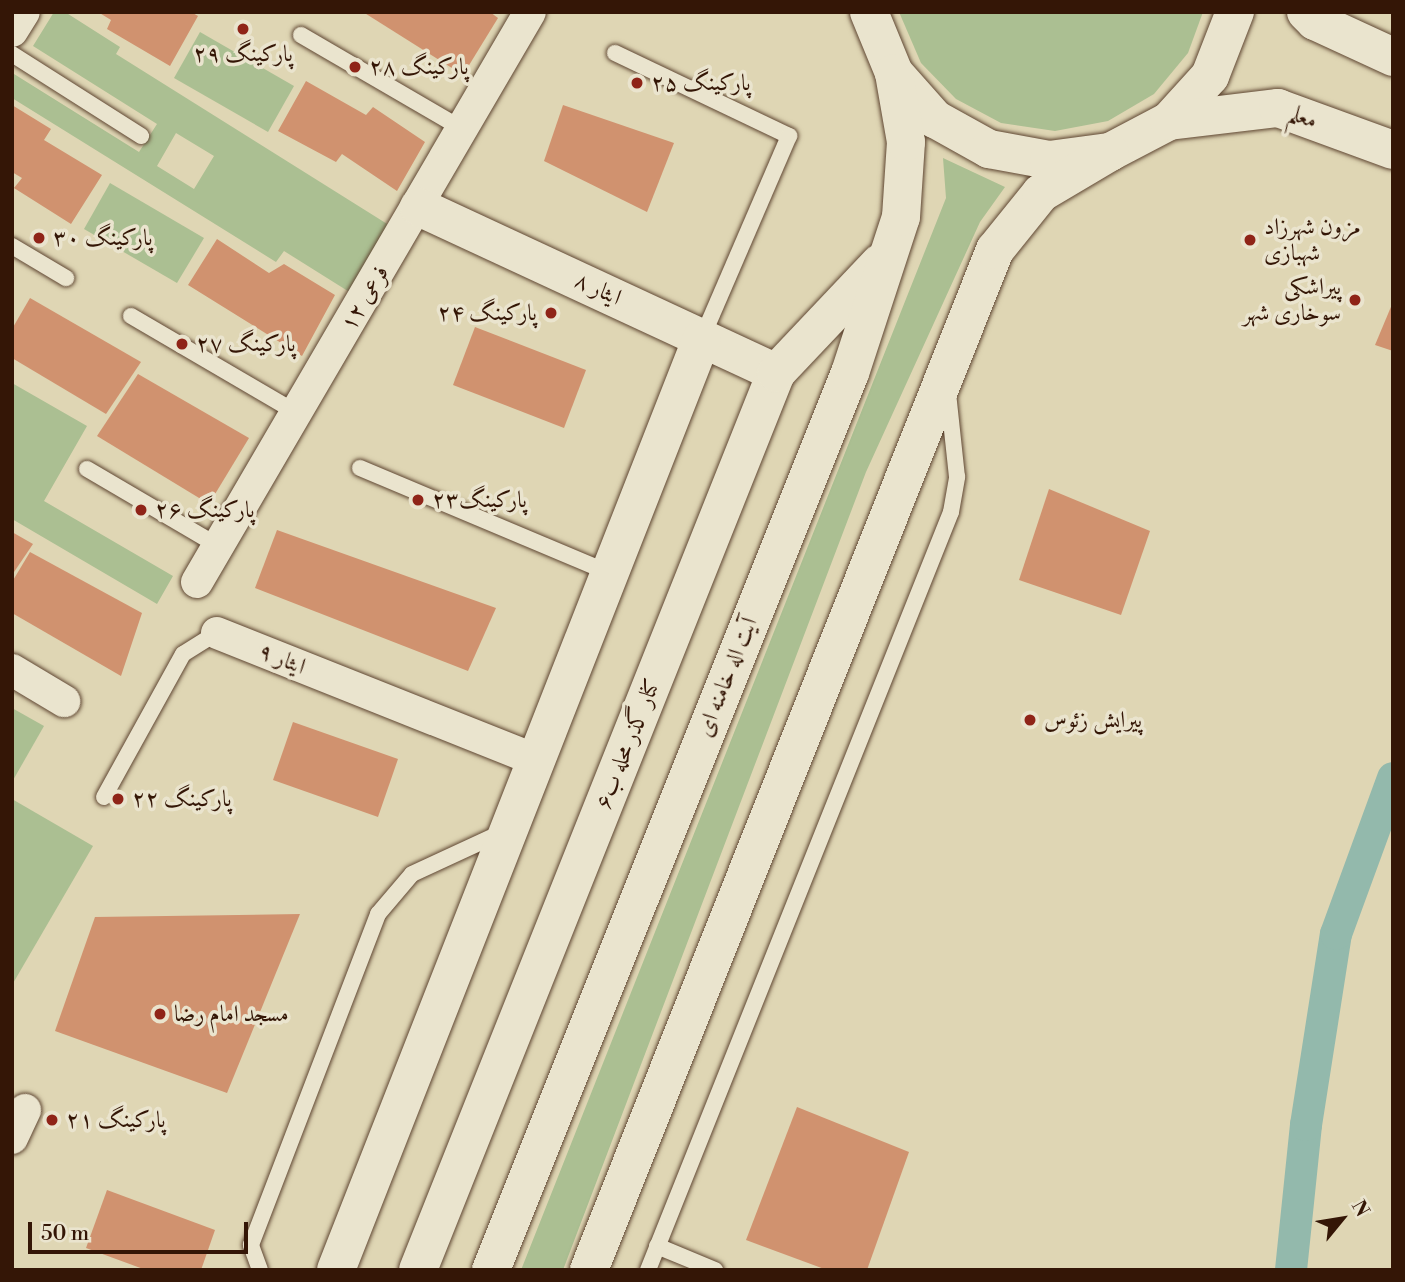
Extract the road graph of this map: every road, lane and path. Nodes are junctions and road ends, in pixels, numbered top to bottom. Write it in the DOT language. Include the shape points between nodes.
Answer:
graph roads {
  1 [pos="24,12"];
  2 [pos="530,12"];
  3 [pos="869,12"];
  4 [pos="1235,12"];
  5 [pos="1307,12"];
  6 [pos="12,31"];
  7 [pos="301,35"];
  8 [pos="615,53"];
  9 [pos="12,54"];
  10 [pos="1393,57"];
  11 [pos="894,73"];
  12 [pos="1169,121"];
  13 [pos="464,130"];
  14 [pos="141,136"];
  15 [pos="1393,150"];
  16 [pos="1110,152"];
  17 [pos="419,207"];
  18 [pos="12,246"];
  19 [pos="890,251"];
  20 [pos="66,278"];
  21 [pos="131,316"];
  22 [pos="702,338"];
  23 [pos="946,369"];
  24 [pos="776,373"];
  25 [pos="297,413"];
  26 [pos="360,468"];
  27 [pos="87,469"];
  28 [pos="218,546"];
  29 [pos="610,573"];
  30 [pos="197,582"];
  31 [pos="217,633"];
  32 [pos="12,670"];
  33 [pos="64,701"];
  34 [pos="536,760"];
  35 [pos="104,797"];
  36 [pos="509,830"];
  37 [pos="19,1106"];
  38 [pos="12,1138"];
  39 [pos="657,1247"];
  40 [pos="260,1270"];
  41 [pos="336,1270"];
  42 [pos="418,1270"];
  43 [pos="491,1270"];
  44 [pos="589,1270"];
  45 [pos="648,1270"];
  46 [pos="715,1270"];
  1 -- 6 [label="street"];
  2 -- 13 [label="street, فرعی ۱۲"];
  3 -- 11 [label="main road"];
  4 -- 12 [label="main road" via="1210,76"];
  5 -- 10 [label="main road" via="1315,22"];
  7 -- 13 [label="lane"];
  8 -- 22 [label="lane" via="789,136"];
  9 -- 14 [label="lane"];
  11 -- 16 [label="main road" via="935,119 989,149 1049,160"];
  11 -- 19 [label="main road, آیت اله خامنه ای" via="906,142 901,217"];
  12 -- 15 [label="main road, معلم" via="1278,108"];
  12 -- 16 [label="main road"];
  13 -- 17 [label="street, فرعی ۱۲"];
  16 -- 23 [label="main road" via="1041,193 995,250"];
  17 -- 22 [label="main road, ایثار ۸"];
  17 -- 25 [label="street, فرعی ۱۲"];
  18 -- 20 [label="lane"];
  19 -- 24 [label="main road, کنار گذر محله ب۶"];
  19 -- 43 [label="main road, آیت اله خامنه ای" via="850,373"];
  21 -- 25 [label="lane"];
  22 -- 24 [label="main road, ایثار ۸"];
  22 -- 29 [label="main road"];
  23 -- 39 [label="lane" via="957,477 951,512"];
  23 -- 44 [label="main road"];
  24 -- 42 [label="main road, کنار گذر محله ب۶"];
  25 -- 28 [label="street, فرعی ۱۲"];
  26 -- 29 [label="lane"];
  27 -- 28 [label="lane"];
  28 -- 30 [label="street, فرعی ۱۲"];
  29 -- 34 [label="main road"];
  31 -- 34 [label="street, ایثار ۹"];
  31 -- 35 [label="lane, ایثار ۹" via="183,654"];
  32 -- 33 [label="street"];
  34 -- 36 [label="main road"];
  36 -- 40 [label="lane" via="412,874 379,914 251,1245"];
  36 -- 41 [label="main road"];
  37 -- 38 [label="street"];
  39 -- 45 [label="lane"];
  39 -- 46 [label="lane"];
}
